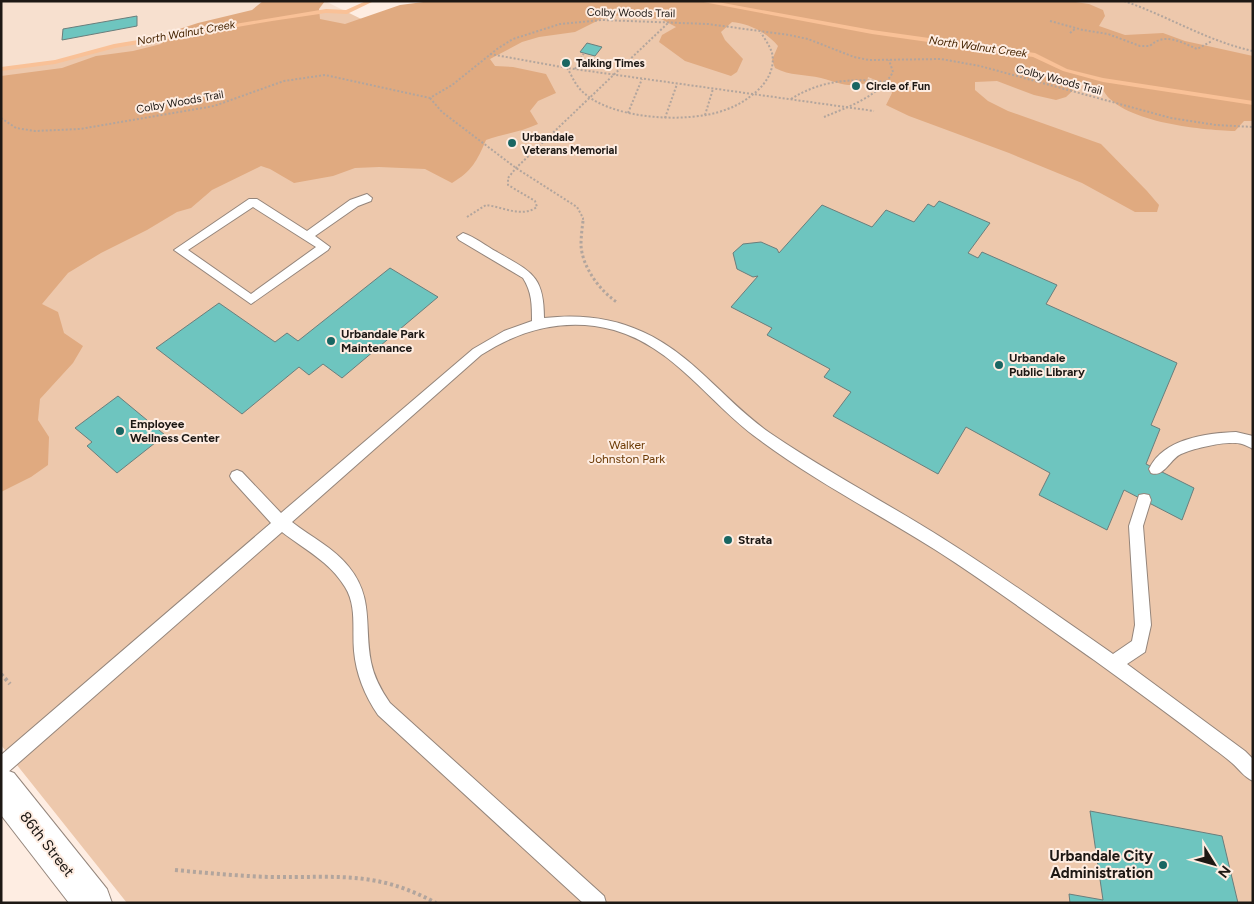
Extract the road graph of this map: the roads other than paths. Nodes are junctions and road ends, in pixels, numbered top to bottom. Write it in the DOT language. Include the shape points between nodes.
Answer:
graph roads {
  1 [pos="368,198"];
  2 [pos="306,236"];
  3 [pos="463,237"];
  4 [pos="538,324"];
  5 [pos="1253,443"];
  6 [pos="1156,470"];
  7 [pos="236,476"];
  8 [pos="1144,500"];
  9 [pos="281,523"];
  10 [pos="1114,663"];
  11 [pos="1,768"];
  12 [pos="1253,772"];
  13 [pos="1,786"];
  14 [pos="93,903"];
  15 [pos="597,903"];
  1 -- 2 [label="lane" via="354,203"];
  2 -- 2 [label="lane" via="324,247 251,300 180,250 253,202"];
  3 -- 4 [label="lane" via="527,275 535,287"];
  4 -- 9 [label="lane" via="494,339 477,352"];
  4 -- 10 [label="lane" via="589,320 616,326 646,340 676,358 768,440 942,546"];
  5 -- 6 [label="lane" via="1242,437 1189,445 1163,459"];
  7 -- 9 [label="lane"];
  8 -- 10 [label="lane" via="1136,526 1142,629 1139,646"];
  9 -- 11 [label="lane"];
  9 -- 15 [label="lane" via="317,547 349,580 362,617 364,668 372,692 384,709"];
  10 -- 12 [label="lane" via="1239,757"];
  13 -- 14 [label="main road, 86th Street"];
}
